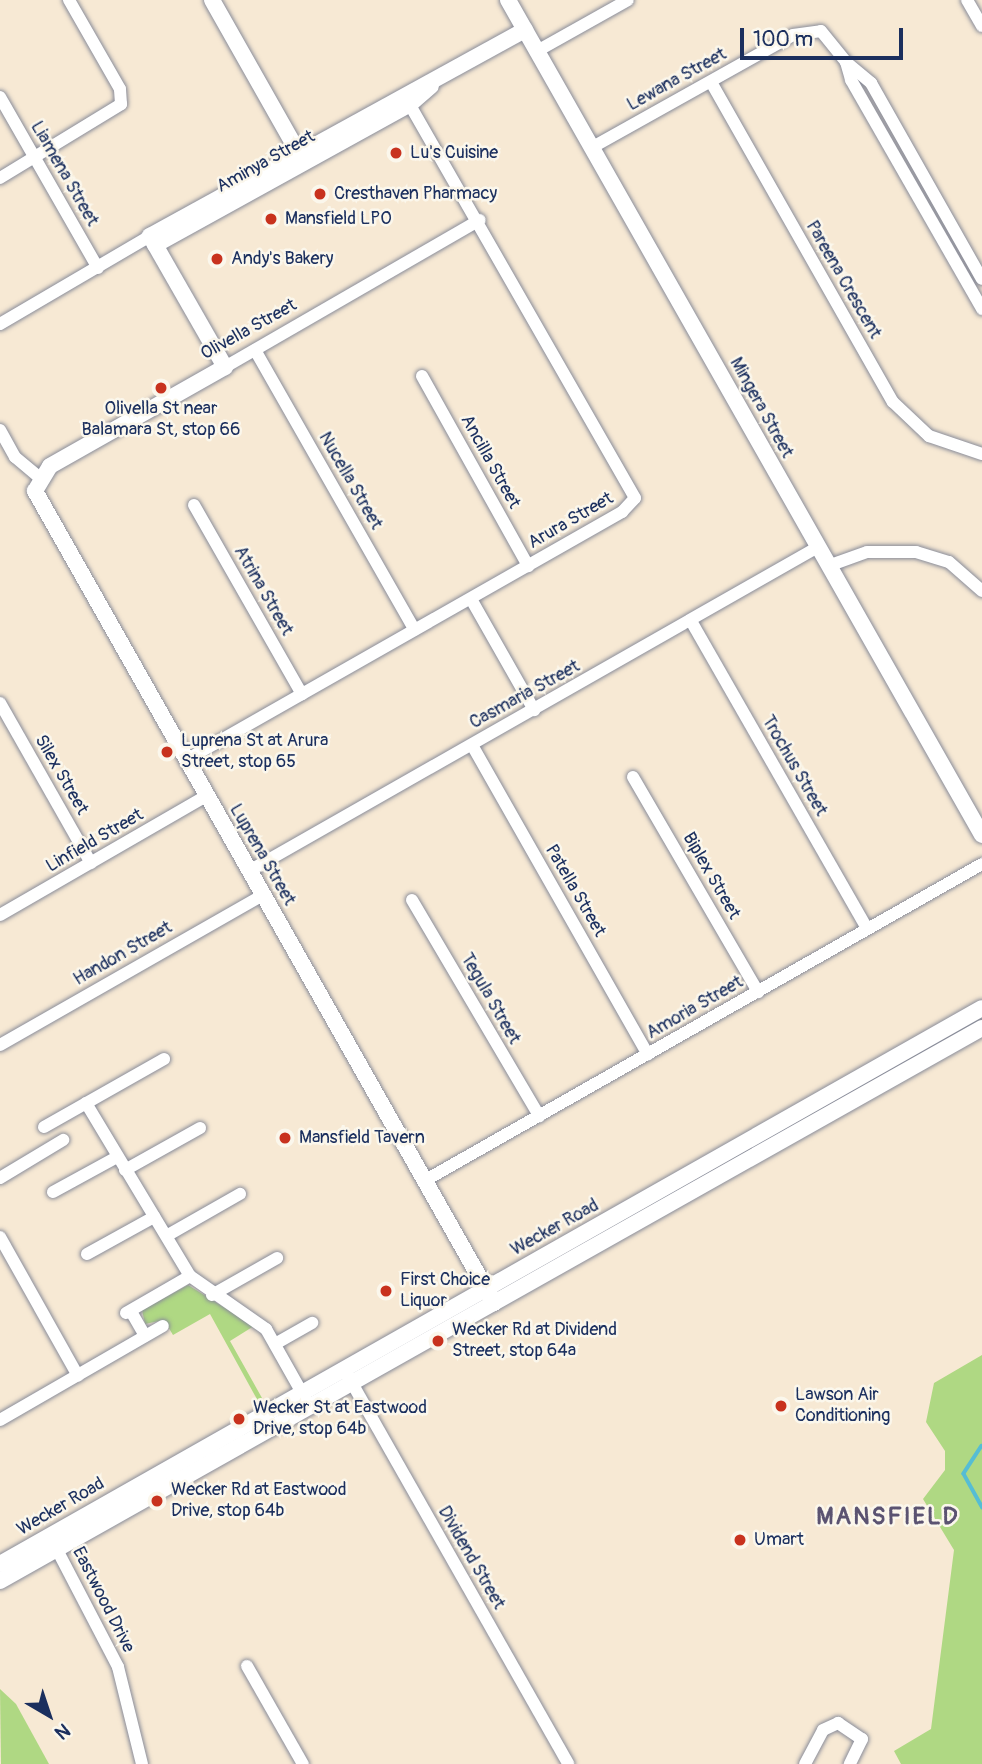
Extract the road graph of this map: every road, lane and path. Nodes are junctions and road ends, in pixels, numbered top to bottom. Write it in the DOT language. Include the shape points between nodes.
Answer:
graph roads {
  1 [pos="69,0"];
  2 [pos="212,0"];
  3 [pos="508,0"];
  4 [pos="628,0"];
  5 [pos="967,0"];
  6 [pos="982,26"];
  7 [pos="525,30"];
  8 [pos="537,51"];
  9 [pos="846,62"];
  10 [pos="711,82"];
  11 [pos="0,97"];
  12 [pos="406,99"];
  13 [pos="591,148"];
  14 [pos="35,158"];
  15 [pos="301,158"];
  16 [pos="0,178"];
  17 [pos="480,220"];
  18 [pos="152,241"];
  19 [pos="97,268"];
  20 [pos="982,279"];
  21 [pos="982,309"];
  22 [pos="0,324"];
  23 [pos="255,349"];
  24 [pos="225,367"];
  25 [pos="422,376"];
  26 [pos="0,430"];
  27 [pos="982,454"];
  28 [pos="39,477"];
  29 [pos="194,505"];
  30 [pos="818,547"];
  31 [pos="528,566"];
  32 [pos="828,566"];
  33 [pos="982,591"];
  34 [pos="471,599"];
  35 [pos="691,621"];
  36 [pos="415,630"];
  37 [pos="302,694"];
  38 [pos="0,703"];
  39 [pos="534,710"];
  40 [pos="472,745"];
  41 [pos="186,760"];
  42 [pos="633,777"];
  43 [pos="206,796"];
  44 [pos="982,835"];
  45 [pos="91,863"];
  46 [pos="982,864"];
  47 [pos="249,871"];
  48 [pos="263,895"];
  49 [pos="412,900"];
  50 [pos="0,915"];
  51 [pos="867,928"];
  52 [pos="758,992"];
  53 [pos="982,1008"];
  54 [pos="982,1028"];
  55 [pos="0,1045"];
  56 [pos="648,1055"];
  57 [pos="164,1059"];
  58 [pos="86,1103"];
  59 [pos="803,1109"];
  60 [pos="539,1116"];
  61 [pos="811,1124"];
  62 [pos="200,1128"];
  63 [pos="44,1139"];
  64 [pos="63,1140"];
  65 [pos="117,1157"];
  66 [pos="125,1170"];
  67 [pos="713,1170"];
  68 [pos="0,1178"];
  69 [pos="424,1181"];
  70 [pos="53,1192"];
  71 [pos="240,1194"];
  72 [pos="154,1217"];
  73 [pos="168,1235"];
  74 [pos="0,1237"];
  75 [pos="87,1254"];
  76 [pos="277,1258"];
  77 [pos="190,1276"];
  78 [pos="485,1289"];
  79 [pos="212,1295"];
  80 [pos="494,1303"];
  81 [pos="312,1323"];
  82 [pos="163,1326"];
  83 [pos="145,1336"];
  84 [pos="275,1344"];
  85 [pos="78,1376"];
  86 [pos="348,1376"];
  87 [pos="305,1399"];
  88 [pos="0,1420"];
  89 [pos="53,1542"];
  90 [pos="0,1564"];
  91 [pos="0,1581"];
  92 [pos="247,1666"];
  93 [pos="142,1764"];
  94 [pos="303,1764"];
  95 [pos="568,1764"];
  96 [pos="806,1764"];
  97 [pos="850,1764"];
  1 -- 14 [label="street" via="120,89 121,104"];
  2 -- 15 [label="street"];
  3 -- 7 [label="street, Mingera Street"];
  4 -- 8 [label="street"];
  5 -- 6 [label="street"];
  7 -- 8 [label="street, Mingera Street"];
  7 -- 12 [label="street, Aminya Street"];
  8 -- 13 [label="street, Mingera Street"];
  9 -- 10 [label="street, Lewana Street" via="821,31 809,29"];
  9 -- 20 [label="street, Lewana Street" via="871,83"];
  9 -- 21 [label="street, Lewana Street"];
  10 -- 13 [label="street, Lewana Street"];
  10 -- 27 [label="street, Pareena Crescent" via="893,402 929,436"];
  11 -- 14 [label="street, Liamena Street"];
  12 -- 15 [label="street, Aminya Street"];
  12 -- 17 [label="street, Arura Street"];
  13 -- 30 [label="street, Mingera Street"];
  14 -- 16 [label="street"];
  14 -- 19 [label="street, Liamena Street"];
  15 -- 18 [label="street, Aminya Street"];
  17 -- 23 [label="street, Olivella Street"];
  17 -- 31 [label="street, Arura Street" via="636,493 622,512"];
  18 -- 19 [label="street, Aminya Street"];
  18 -- 24 [label="street"];
  19 -- 22 [label="street, Aminya Street"];
  23 -- 24 [label="street, Olivella Street"];
  23 -- 36 [label="street, Nucella Street"];
  24 -- 28 [label="street, Olivella Street"];
  25 -- 31 [label="street, Ancilla Street"];
  26 -- 28 [label="street" via="15,457"];
  28 -- 41 [label="street, Luprena Street" via="39,500"];
  29 -- 37 [label="street, Atrina Street"];
  30 -- 32 [label="street, Mingera Street"];
  30 -- 35 [label="street, Casmaria Street"];
  31 -- 34 [label="street, Arura Street"];
  32 -- 33 [label="street" via="867,552 916,552 948,562"];
  32 -- 44 [label="street, Mingera Street"];
  34 -- 36 [label="street, Arura Street"];
  34 -- 39 [label="street"];
  35 -- 39 [label="street, Casmaria Street"];
  35 -- 51 [label="street, Trochus Street"];
  36 -- 37 [label="street, Arura Street"];
  37 -- 41 [label="street, Arura Street"];
  38 -- 45 [label="street, Silex Street"];
  39 -- 40 [label="street, Casmaria Street"];
  40 -- 47 [label="street, Casmaria Street"];
  40 -- 56 [label="street, Patella Street"];
  41 -- 43 [label="street, Luprena Street"];
  42 -- 52 [label="street, Biplex Street"];
  43 -- 45 [label="street, Linfield Street"];
  43 -- 47 [label="street, Luprena Street"];
  45 -- 50 [label="street, Linfield Street"];
  46 -- 51 [label="street, Amoria Street"];
  47 -- 48 [label="street, Luprena Street"];
  48 -- 55 [label="street, Handon Street"];
  48 -- 69 [label="street, Luprena Street"];
  49 -- 60 [label="street, Tegula Street"];
  51 -- 52 [label="street, Amoria Street"];
  52 -- 56 [label="street, Amoria Street"];
  53 -- 59 [label="street, Wecker Road"];
  54 -- 61 [label="street, Wecker Road"];
  56 -- 60 [label="street, Amoria Street"];
  57 -- 58 [label="street"];
  58 -- 63 [label="street"];
  58 -- 65 [label="street"];
  59 -- 61 [label="street"];
  59 -- 67 [label="street, Wecker Road"];
  60 -- 69 [label="street, Amoria Street"];
  61 -- 67 [label="street, Wecker Road"];
  62 -- 66 [label="street"];
  63 -- 64 [label="street"];
  63 -- 68 [label="street"];
  65 -- 66 [label="street"];
  65 -- 70 [label="street"];
  66 -- 72 [label="street"];
  67 -- 78 [label="street, Wecker Road"];
  67 -- 80 [label="street, Wecker Road"];
  69 -- 78 [label="street, Luprena Street"];
  71 -- 73 [label="street"];
  72 -- 73 [label="street"];
  72 -- 75 [label="street"];
  73 -- 77 [label="street"];
  74 -- 85 [label="street"];
  76 -- 79 [label="street"];
  77 -- 79 [label="street"];
  77 -- 83 [label="street" via="130,1314"];
  78 -- 80 [label="street, Luprena Street"];
  78 -- 86 [label="street, Wecker Road"];
  79 -- 84 [label="street" via="258,1322"];
  80 -- 86 [label="street, Wecker Road"];
  81 -- 84 [label="street"];
  82 -- 83 [label="street"];
  83 -- 85 [label="street"];
  84 -- 87 [label="street"];
  85 -- 88 [label="street"];
  86 -- 87 [label="street, Wecker Road"];
  86 -- 95 [label="street, Dividend Street"];
  87 -- 89 [label="street, Wecker Road"];
  89 -- 90 [label="street, Wecker Road"];
  89 -- 91 [label="street, Wecker Road"];
  89 -- 93 [label="street, Eastwood Drive" via="118,1667"];
  92 -- 94 [label="street"];
  96 -- 97 [label="street" via="823,1730 838,1723 862,1739"];
}
